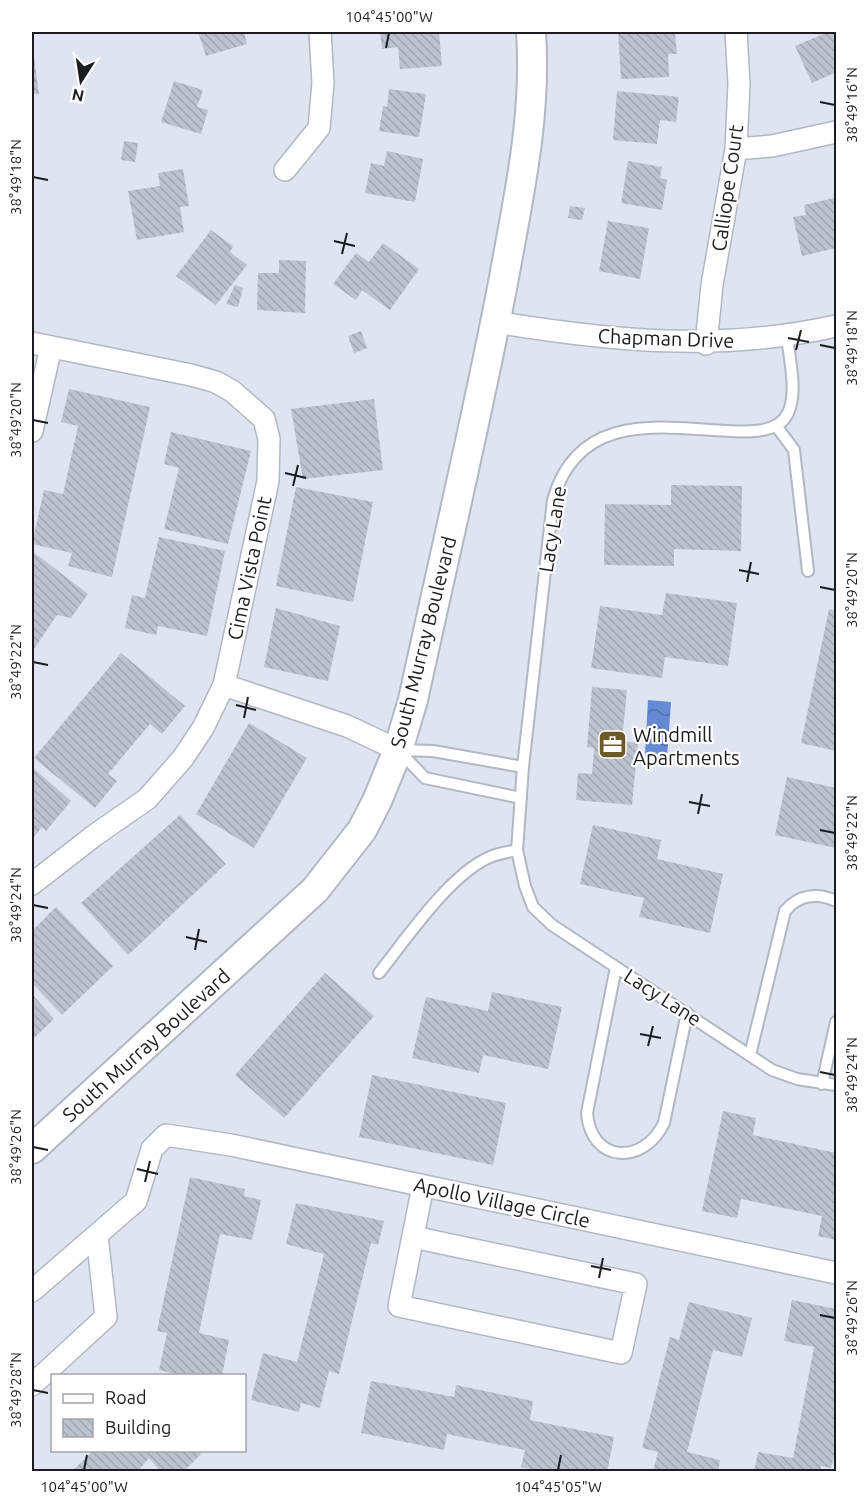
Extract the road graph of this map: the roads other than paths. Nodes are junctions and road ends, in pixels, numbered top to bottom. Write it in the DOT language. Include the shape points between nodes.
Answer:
graph roads {
  1 [pos="320,32"];
  2 [pos="531,32"];
  3 [pos="736,32"];
  4 [pos="837,132"];
  5 [pos="736,149"];
  6 [pos="285,170"];
  7 [pos="495,322"];
  8 [pos="837,326"];
  9 [pos="787,336"];
  10 [pos="706,344"];
  11 [pos="41,345"];
  12 [pos="777,427"];
  13 [pos="32,431"];
  14 [pos="808,571"];
  15 [pos="224,685"];
  16 [pos="398,750"];
  17 [pos="523,767"];
  18 [pos="521,798"];
  19 [pos="518,850"];
  20 [pos="32,885"];
  21 [pos="837,901"];
  22 [pos="616,967"];
  23 [pos="379,973"];
  24 [pos="687,1012"];
  25 [pos="837,1022"];
  26 [pos="750,1055"];
  27 [pos="822,1084"];
  28 [pos="837,1084"];
  29 [pos="32,1149"];
  30 [pos="423,1186"];
  31 [pos="97,1235"];
  32 [pos="413,1237"];
  33 [pos="837,1273"];
  34 [pos="32,1291"];
  35 [pos="32,1385"];
  1 -- 6 [label="street" via="323,83 319,128"];
  2 -- 7 [label="main road, South Murray Boulevard" via="531,117"];
  3 -- 5 [label="street, Calliope Court"];
  4 -- 5 [label="street" via="772,146"];
  5 -- 10 [label="street, Calliope Court" via="712,285"];
  7 -- 10 [label="street, Chapman Drive" via="566,334"];
  7 -- 16 [label="main road, South Murray Boulevard" via="413,700"];
  8 -- 9 [label="street, Chapman Drive"];
  9 -- 10 [label="street, Chapman Drive"];
  9 -- 12 [label="lane" via="792,402"];
  11 -- 13 [label="street"];
  11 -- 15 [label="street, Cima Vista Point" via="216,382 264,419 269,439 268,481"];
  12 -- 14 [label="lane" via="794,450"];
  12 -- 17 [label="lane, Lacy Lane" via="758,431 670,427 624,431 604,436 569,462 559,478 554,500"];
  15 -- 16 [label="street" via="347,726"];
  15 -- 20 [label="street, Cima Vista Point" via="188,751 147,799"];
  16 -- 17 [label="lane" via="433,751"];
  16 -- 18 [label="lane" via="425,778"];
  16 -- 29 [label="main road, South Murray Boulevard" via="362,830 315,890"];
  17 -- 18 [label="lane, Lacy Lane"];
  18 -- 19 [label="lane, Lacy Lane"];
  19 -- 22 [label="lane, Lacy Lane" via="533,907 552,925"];
  19 -- 23 [label="lane" via="491,856 468,870 432,907"];
  21 -- 26 [label="lane" via="810,896 794,900 784,911"];
  22 -- 24 [label="lane, Lacy Lane"];
  22 -- 24 [label="lane" via="586,1113 594,1139 613,1153 635,1152 658,1136 664,1124"];
  24 -- 26 [label="lane, Lacy Lane"];
  25 -- 27 [label="lane"];
  26 -- 27 [label="lane, Lacy Lane" via="772,1070"];
  27 -- 28 [label="lane, Lacy Lane"];
  30 -- 31 [label="street, Apollo Village Circle" via="221,1143 166,1136 152,1149 136,1202"];
  30 -- 32 [label="street"];
  30 -- 33 [label="street, Apollo Village Circle"];
  31 -- 34 [label="street"];
  31 -- 35 [label="street" via="106,1317"];
  32 -- 32 [label="street" via="636,1284 621,1353 399,1306"];
}
